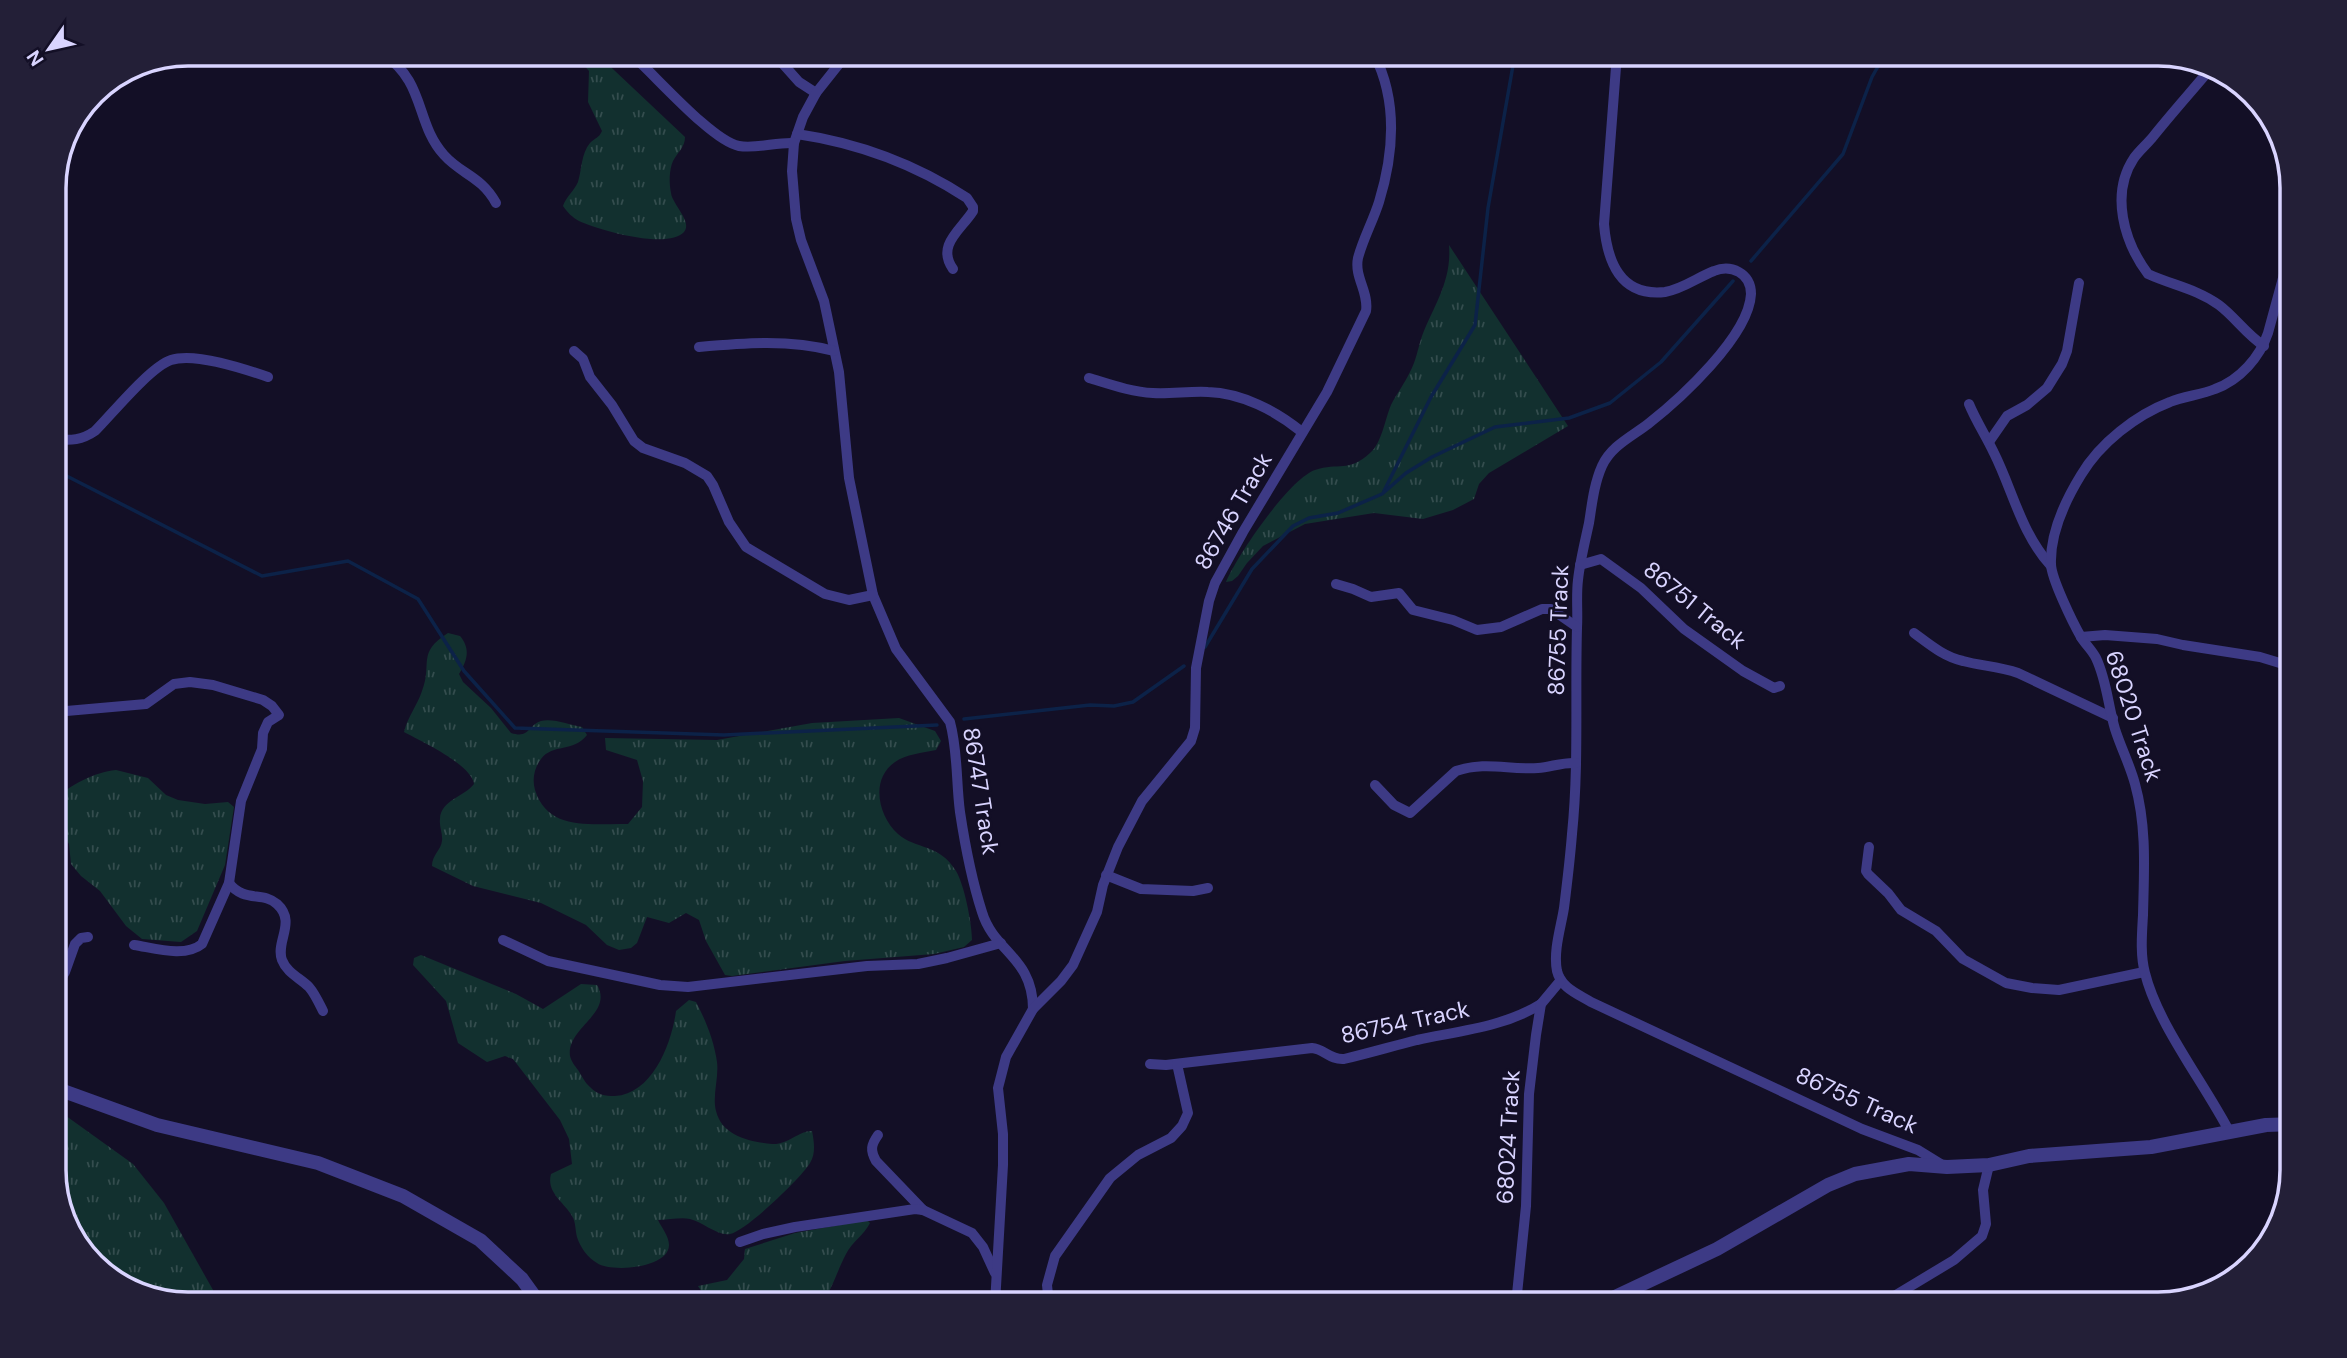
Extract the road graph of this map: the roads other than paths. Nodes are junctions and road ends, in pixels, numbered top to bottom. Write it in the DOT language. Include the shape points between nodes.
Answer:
graph roads {
  1 [pos="398,66"];
  2 [pos="644,66"];
  3 [pos="785,66"];
  4 [pos="837,66"];
  5 [pos="1381,66"];
  6 [pos="1617,66"];
  7 [pos="2204,76"];
  8 [pos="816,93"];
  9 [pos="795,138"];
  10 [pos="496,203"];
  11 [pos="953,269"];
  12 [pos="2079,283"];
  13 [pos="2280,288"];
  14 [pos="2264,346"];
  15 [pos="699,347"];
  16 [pos="574,351"];
  17 [pos="834,351"];
  18 [pos="268,377"];
  19 [pos="1089,378"];
  20 [pos="1969,404"];
  21 [pos="1302,432"];
  22 [pos="67,440"];
  23 [pos="1989,443"];
  24 [pos="1580,565"];
  25 [pos="2051,566"];
  26 [pos="1336,584"];
  27 [pos="873,594"];
  28 [pos="1577,627"];
  29 [pos="1914,633"];
  30 [pos="2081,637"];
  31 [pos="2280,663"];
  32 [pos="1780,686"];
  33 [pos="67,711"];
  34 [pos="2113,718"];
  35 [pos="1576,762"];
  36 [pos="1375,785"];
  37 [pos="1869,847"];
  38 [pos="1106,875"];
  39 [pos="229,883"];
  40 [pos="1208,888"];
  41 [pos="88,937"];
  42 [pos="503,940"];
  43 [pos="1001,943"];
  44 [pos="134,945"];
  45 [pos="67,966"];
  46 [pos="2144,972"];
  47 [pos="1561,980"];
  48 [pos="1541,1004"];
  49 [pos="1033,1009"];
  50 [pos="323,1011"];
  51 [pos="1177,1063"];
  52 [pos="1150,1064"];
  53 [pos="67,1092"];
  54 [pos="2280,1124"];
  55 [pos="2229,1131"];
  56 [pos="878,1135"];
  57 [pos="1989,1165"];
  58 [pos="1947,1167"];
  59 [pos="923,1210"];
  60 [pos="740,1242"];
  61 [pos="996,1275"];
  62 [pos="531,1292"];
  63 [pos="995,1292"];
  64 [pos="1048,1292"];
  65 [pos="1517,1292"];
  66 [pos="1626,1292"];
  67 [pos="1900,1292"];
  1 -- 10 [label="street" via="411,82 443,155 486,187"];
  2 -- 9 [label="street" via="731,144 754,147"];
  3 -- 8 [label="street"];
  4 -- 8 [label="street, 86747 Track"];
  5 -- 21 [label="street, 86746 Track" via="1390,102 1391,135 1379,201 1358,258 1366,311"];
  6 -- 24 [label="street, 86755 Track" via="1604,224 1613,265 1634,288 1649,291 1666,292 1727,268 1743,274 1751,290 1737,330 1711,365 1603,464"];
  7 -- 14 [label="street" via="2133,159 2124,181 2122,216 2126,234 2148,274 2208,298"];
  8 -- 9 [label="street, 86747 Track"];
  9 -- 11 [label="street" via="850,145 906,164 967,198 974,206 970,216 946,248"];
  9 -- 17 [label="street, 86747 Track" via="796,219 824,301"];
  12 -- 23 [label="street" via="2062,364 2047,388 2007,416"];
  13 -- 14 [label="street, 68020 Track"];
  14 -- 25 [label="street, 68020 Track" via="2234,379 2218,389 2171,402 2112,438 2082,473 2058,520"];
  15 -- 17 [label="street" via="791,344"];
  16 -- 27 [label="street" via="634,441 707,476 746,547 812,588 840,599"];
  17 -- 27 [label="street, 86747 Track" via="851,492"];
  18 -- 22 [label="street" via="192,358 170,360 95,431 79,440"];
  19 -- 21 [label="street" via="1140,392 1209,391 1260,405"];
  20 -- 23 [label="street"];
  21 -- 38 [label="street, 86746 Track" via="1223,567 1209,601 1196,668 1191,741 1142,801"];
  23 -- 25 [label="street" via="2036,550"];
  24 -- 28 [label="street, 86755 Track"];
  24 -- 32 [label="street, 86751 Track" via="1601,559 1743,671 1774,688"];
  25 -- 30 [label="street, 68020 Track"];
  26 -- 28 [label="street" via="1371,597 1399,593 1413,610 1477,630 1501,627 1551,608"];
  27 -- 43 [label="street, 86747 Track" via="896,649 950,722 960,812 979,902 988,929"];
  28 -- 35 [label="street, 86755 Track"];
  29 -- 34 [label="street" via="1948,656 2018,673"];
  30 -- 31 [label="street" via="2157,639"];
  30 -- 34 [label="street, 68020 Track" via="2095,656"];
  33 -- 39 [label="street" via="146,704 174,684 190,682 213,685 272,706 279,715 268,722 263,733 262,749 241,801"];
  34 -- 46 [label="street, 68020 Track" via="2142,816"];
  35 -- 36 [label="street" via="1542,768 1465,768 1410,813 1394,805"];
  35 -- 47 [label="street, 86755 Track" via="1573,831 1558,942"];
  37 -- 46 [label="street" via="1866,871 1901,909 1936,931 1963,959 1998,980 2059,990"];
  38 -- 40 [label="street" via="1141,889"];
  38 -- 49 [label="street, 86746 Track" via="1097,912 1073,965"];
  39 -- 44 [label="street" via="202,944 195,950"];
  39 -- 50 [label="street" via="242,895 279,905 286,916 282,960 307,985"];
  41 -- 45 [label="street" via="75,944"];
  42 -- 43 [label="street" via="548,961 660,985 688,986 918,964"];
  43 -- 49 [label="street, 86747 Track" via="1026,975"];
  46 -- 55 [label="street, 68020 Track" via="2160,1011"];
  47 -- 48 [label="street"];
  47 -- 58 [label="street, 86755 Track" via="1591,1002"];
  48 -- 51 [label="street, 86754 Track" via="1505,1022 1344,1059 1333,1059 1312,1048"];
  48 -- 65 [label="street, 68024 Track" via="1529,1094 1526,1206"];
  49 -- 61 [label="street" via="1006,1057 998,1088 1003,1165"];
  51 -- 52 [label="street, 86754 Track"];
  51 -- 64 [label="street" via="1188,1113 1182,1126 1110,1178 1055,1256"];
  53 -- 62 [label="street" via="157,1125 318,1163 402,1196 480,1240"];
  54 -- 55 [label="street"];
  55 -- 57 [label="street" via="2151,1147 2029,1156"];
  56 -- 59 [label="street" via="871,1153"];
  57 -- 58 [label="street"];
  57 -- 67 [label="street" via="1983,1190 1986,1224 1982,1236"];
  58 -- 66 [label="street" via="1909,1164 1855,1174 1717,1249"];
  59 -- 60 [label="street" via="895,1210 795,1227"];
  59 -- 61 [label="street" via="972,1233"];
  61 -- 63 [label="street"];
}
